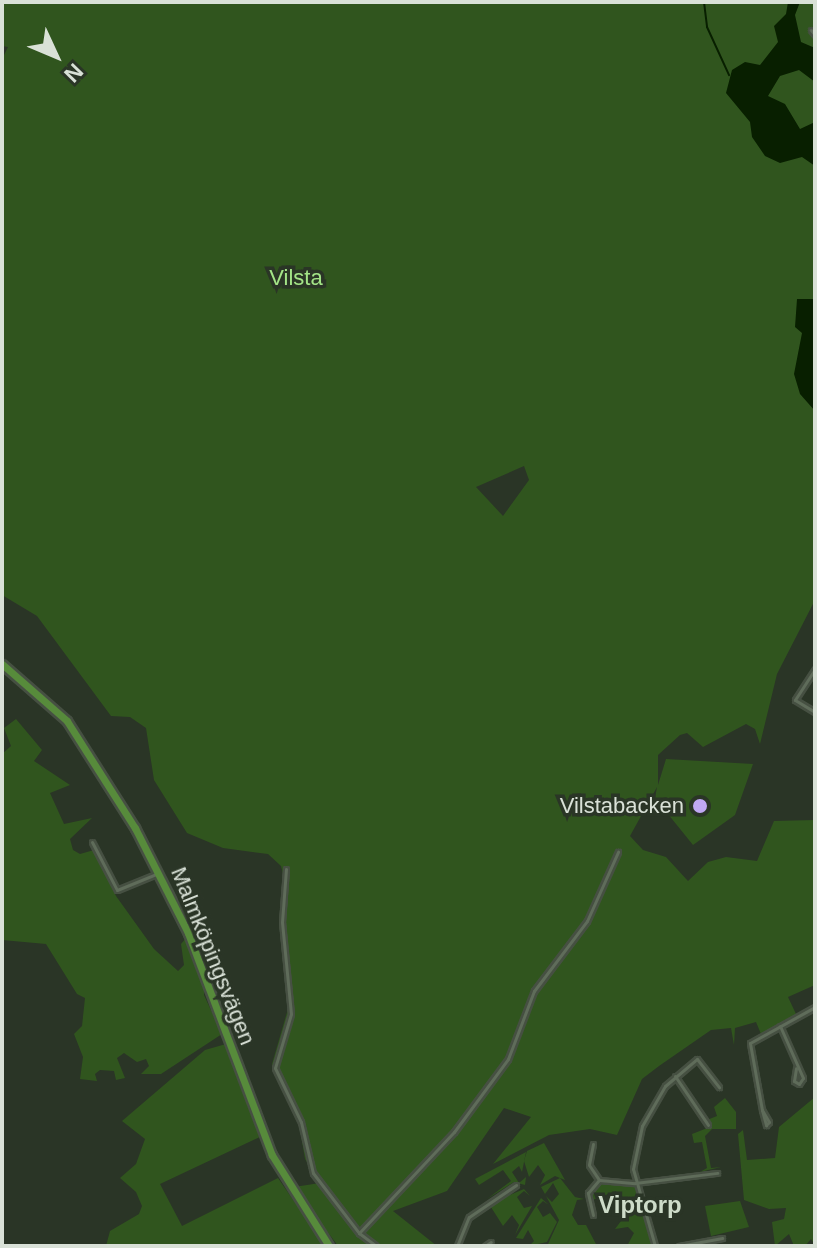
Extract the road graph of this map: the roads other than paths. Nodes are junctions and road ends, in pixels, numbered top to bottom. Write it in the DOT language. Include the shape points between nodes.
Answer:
graph roads {
  1 [pos="811,30"];
  2 [pos="815,35"];
  3 [pos="2,664"];
  4 [pos="815,669"];
  5 [pos="815,712"];
  6 [pos="92,842"];
  7 [pos="618,852"];
  8 [pos="286,869"];
  9 [pos="159,872"];
  10 [pos="815,1007"];
  11 [pos="780,1026"];
  12 [pos="796,1068"];
  13 [pos="675,1076"];
  14 [pos="719,1087"];
  15 [pos="762,1110"];
  16 [pos="708,1125"];
  17 [pos="593,1144"];
  18 [pos="717,1173"];
  19 [pos="599,1180"];
  20 [pos="635,1183"];
  21 [pos="516,1185"];
  22 [pos="593,1215"];
  23 [pos="359,1233"];
  24 [pos="722,1238"];
  25 [pos="491,1242"];
  26 [pos="329,1246"];
  27 [pos="376,1246"];
  28 [pos="457,1246"];
  29 [pos="485,1246"];
  30 [pos="655,1246"];
  31 [pos="679,1246"];
  1 -- 2 [label="street"];
  3 -- 9 [label="main road, Malmköpingsvägen" via="72,727"];
  4 -- 5 [label="street" via="795,700"];
  6 -- 9 [label="street" via="117,890"];
  7 -- 23 [label="street" via="587,921 534,991 508,1059 454,1132"];
  8 -- 23 [label="street" via="282,922 291,1014 275,1068 299,1116 311,1168"];
  9 -- 26 [label="main road, Malmköpingsvägen" via="197,955 272,1155"];
  10 -- 11 [label="street"];
  11 -- 12 [label="street"];
  11 -- 15 [label="street" via="750,1043"];
  13 -- 14 [label="street" via="700,1058"];
  13 -- 16 [label="street"];
  13 -- 20 [label="street" via="642,1126 633,1158"];
  17 -- 19 [label="street" via="589,1165"];
  18 -- 20 [label="street"];
  19 -- 20 [label="street"];
  19 -- 22 [label="street" via="588,1193"];
  20 -- 30 [label="street"];
  21 -- 28 [label="street" via="469,1217"];
  23 -- 27 [label="street"];
  24 -- 31 [label="street"];
  25 -- 29 [label="street"];
}
